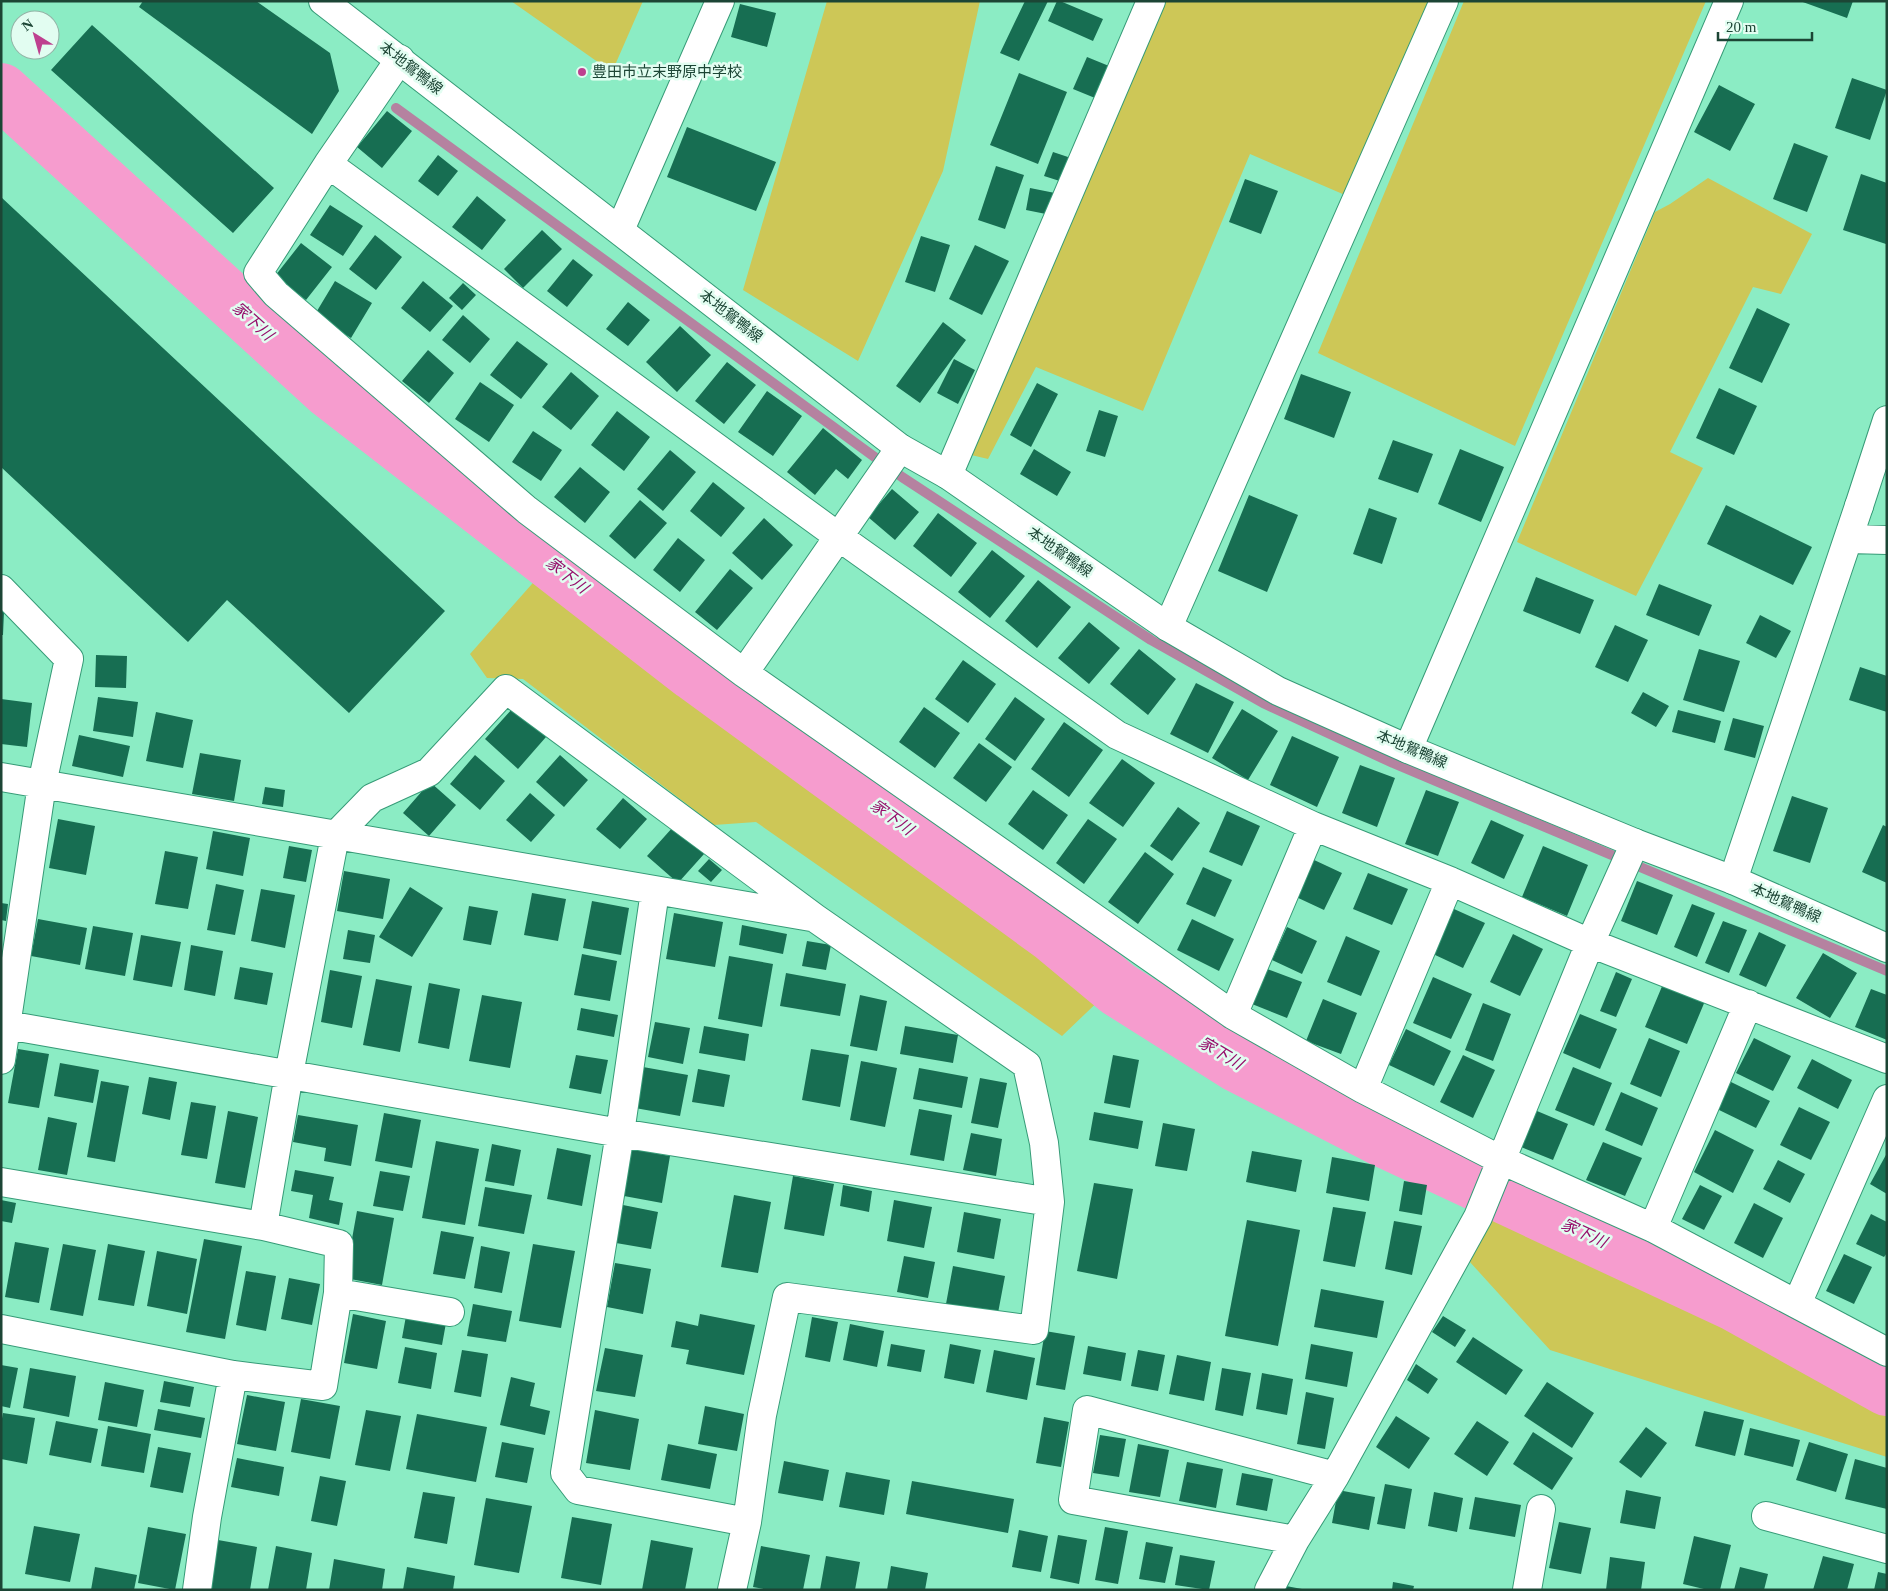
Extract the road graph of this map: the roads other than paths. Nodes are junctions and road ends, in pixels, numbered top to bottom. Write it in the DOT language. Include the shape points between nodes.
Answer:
graph roads {
  1 [pos="324,1"];
  2 [pos="720,1"];
  3 [pos="1151,1"];
  4 [pos="1444,1"];
  5 [pos="1728,1"];
  6 [pos="400,59"];
  7 [pos="328,164"];
  8 [pos="620,230"];
  9 [pos="1887,420"];
  10 [pos="900,448"];
  11 [pos="948,475"];
  12 [pos="839,537"];
  13 [pos="1849,539"];
  14 [pos="1887,540"];
  15 [pos="1,590"];
  16 [pos="1168,627"];
  17 [pos="744,673"];
  18 [pos="1408,748"];
  19 [pos="1,778"];
  20 [pos="42,784"];
  21 [pos="1313,826"];
  22 [pos="334,836"];
  23 [pos="1635,843"];
  24 [pos="1733,880"];
  25 [pos="1450,881"];
  26 [pos="655,891"];
  27 [pos="815,918"];
  28 [pos="1590,943"];
  29 [pos="1887,948"];
  30 [pos="1748,1004"];
  31 [pos="1233,1015"];
  32 [pos="4,1024"];
  33 [pos="1887,1059"];
  34 [pos="1,1060"];
  35 [pos="289,1074"];
  36 [pos="1363,1089"];
  37 [pos="1887,1099"];
  38 [pos="620,1133"];
  39 [pos="1501,1160"];
  40 [pos="1,1182"];
  41 [pos="1050,1202"];
  42 [pos="264,1226"];
  43 [pos="1653,1228"];
  44 [pos="338,1293"];
  45 [pos="1797,1304"];
  46 [pos="450,1312"];
  47 [pos="1,1328"];
  48 [pos="1887,1352"];
  49 [pos="233,1375"];
  50 [pos="1335,1476"];
  51 [pos="1541,1509"];
  52 [pos="1766,1516"];
  53 [pos="747,1522"];
  54 [pos="1295,1540"];
  55 [pos="1887,1549"];
  56 [pos="197,1590"];
  57 [pos="732,1590"];
  58 [pos="1269,1590"];
  59 [pos="1527,1590"];
  1 -- 6 [label="street, 本地鴛鴨線"];
  2 -- 8 [label="street"];
  3 -- 11 [label="street"];
  4 -- 16 [label="street"];
  5 -- 18 [label="street"];
  6 -- 7 [label="street"];
  6 -- 8 [label="street, 本地鴛鴨線"];
  7 -- 12 [label="street"];
  7 -- 17 [label="street" via="258,273 276,294 527,510"];
  8 -- 10 [label="street, 本地鴛鴨線"];
  9 -- 13 [label="street"];
  10 -- 11 [label="street, 本地鴛鴨線"];
  10 -- 12 [label="street"];
  11 -- 16 [label="street, 本地鴛鴨線"];
  12 -- 17 [label="street"];
  12 -- 21 [label="street" via="1117,735"];
  13 -- 14 [label="street"];
  13 -- 24 [label="street"];
  15 -- 20 [label="street" via="69,660"];
  16 -- 18 [label="street, 本地鴛鴨線" via="1278,691"];
  17 -- 31 [label="street"];
  18 -- 23 [label="street, 本地鴛鴨線"];
  19 -- 20 [label="street"];
  20 -- 22 [label="street"];
  20 -- 32 [label="street"];
  21 -- 25 [label="street"];
  21 -- 31 [label="street"];
  22 -- 26 [label="street"];
  22 -- 27 [label="street" via="372,798 429,772 506,689"];
  22 -- 35 [label="street"];
  23 -- 24 [label="street, 本地鴛鴨線"];
  23 -- 28 [label="street"];
  24 -- 29 [label="street, 本地鴛鴨線"];
  25 -- 28 [label="street"];
  25 -- 36 [label="street"];
  26 -- 27 [label="street"];
  26 -- 38 [label="street"];
  27 -- 41 [label="street" via="1027,1065 1044,1143"];
  28 -- 30 [label="street"];
  28 -- 39 [label="street"];
  30 -- 33 [label="street"];
  30 -- 43 [label="street"];
  31 -- 36 [label="street"];
  32 -- 34 [label="street"];
  32 -- 35 [label="street"];
  35 -- 38 [label="street"];
  35 -- 42 [label="street"];
  36 -- 39 [label="street"];
  37 -- 45 [label="street"];
  38 -- 41 [label="street"];
  38 -- 53 [label="street" via="565,1473 578,1490"];
  39 -- 43 [label="street"];
  39 -- 50 [label="street" via="1478,1217"];
  40 -- 42 [label="street"];
  41 -- 53 [label="street" via="1034,1330 787,1297 762,1415"];
  42 -- 44 [label="street" via="339,1244"];
  43 -- 45 [label="street"];
  44 -- 46 [label="street"];
  44 -- 49 [label="street" via="323,1386"];
  45 -- 48 [label="street"];
  47 -- 49 [label="street"];
  49 -- 56 [label="street"];
  50 -- 54 [label="street"];
  50 -- 54 [label="street" via="1087,1410 1074,1500"];
  51 -- 59 [label="street"];
  52 -- 55 [label="street"];
  53 -- 57 [label="street"];
  54 -- 58 [label="street"];
}
